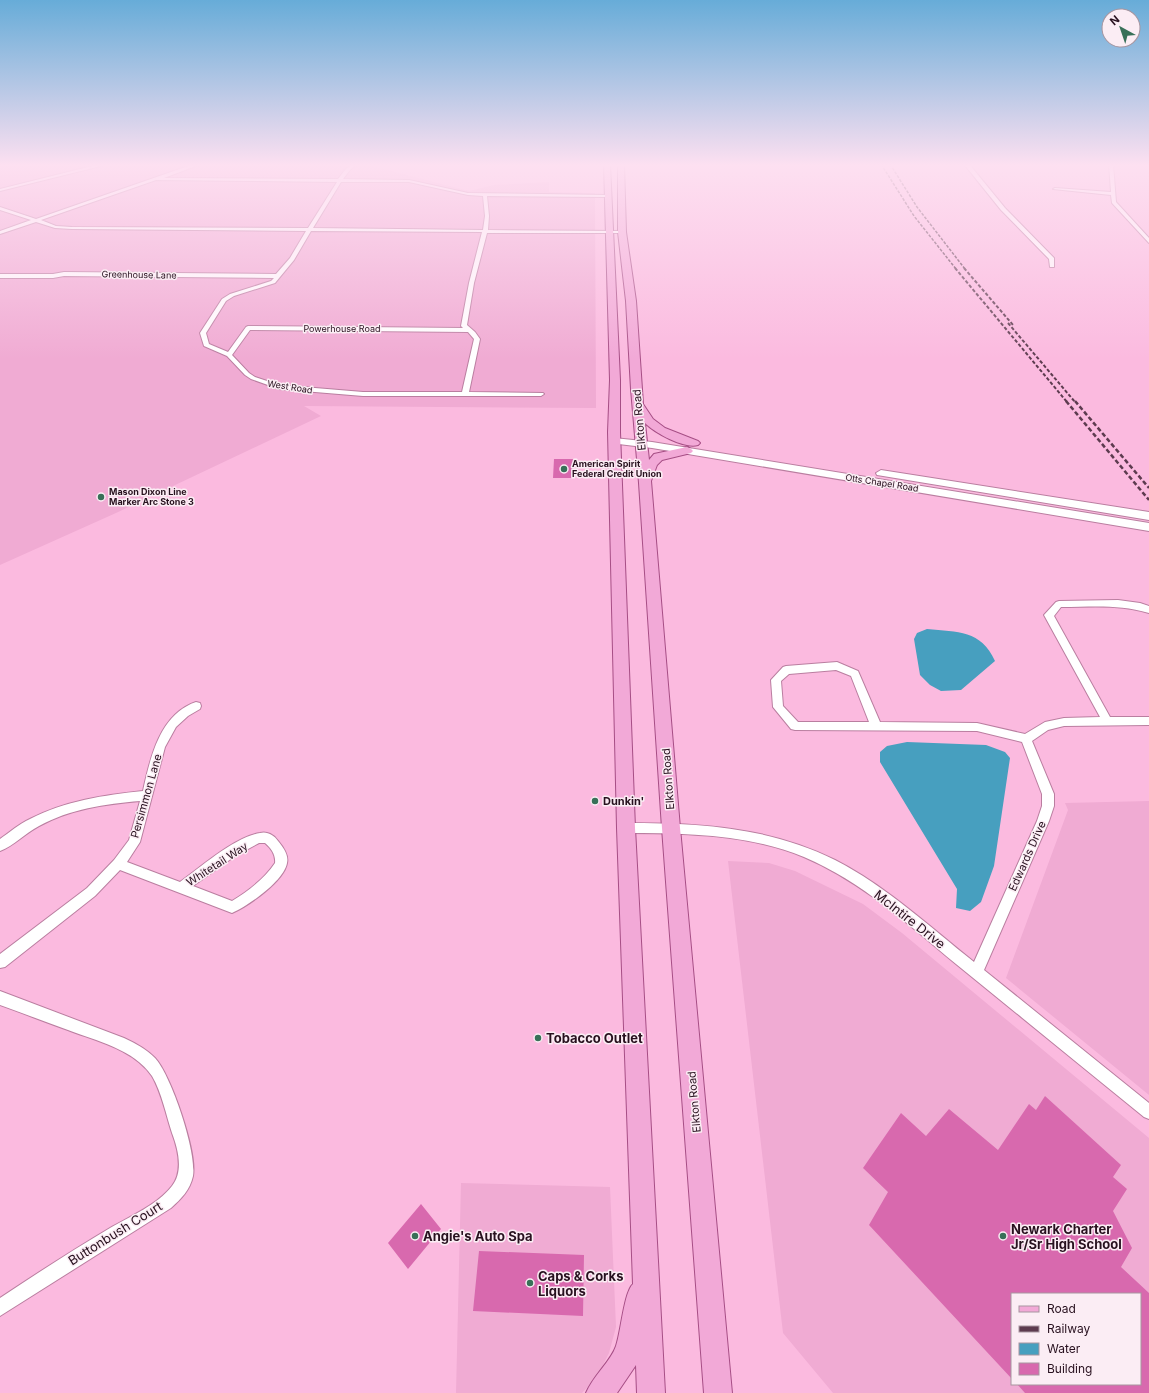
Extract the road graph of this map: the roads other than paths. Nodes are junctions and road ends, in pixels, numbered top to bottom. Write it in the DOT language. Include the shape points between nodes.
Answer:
graph roads {
  1 [pos="12,229"];
  2 [pos="192,229"];
  3 [pos="614,229"];
  4 [pos="615,229"];
  5 [pos="1023,229"];
  6 [pos="1138,229"];
  7 [pos="310,230"];
  8 [pos="485,231"];
  9 [pos="615,232"];
  10 [pos="0,233"];
  11 [pos="1149,241"];
  12 [pos="1052,266"];
  13 [pos="0,276"];
  14 [pos="278,276"];
  15 [pos="468,330"];
  16 [pos="229,355"];
  17 [pos="465,394"];
  18 [pos="541,394"];
  19 [pos="638,405"];
  20 [pos="614,437"];
  21 [pos="641,440"];
  22 [pos="691,447"];
  23 [pos="645,483"];
  24 [pos="1149,516"];
  25 [pos="1149,527"];
  26 [pos="1149,610"];
  27 [pos="196,706"];
  28 [pos="1107,721"];
  29 [pos="1149,722"];
  30 [pos="876,726"];
  31 [pos="1026,739"];
  32 [pos="147,795"];
  33 [pos="626,828"];
  34 [pos="671,828"];
  35 [pos="0,846"];
  36 [pos="118,864"];
  37 [pos="182,887"];
  38 [pos="0,962"];
  39 [pos="977,971"];
  40 [pos="0,998"];
  41 [pos="1149,1112"];
  42 [pos="646,1268"];
  43 [pos="0,1308"];
  44 [pos="600,1393"];
  45 [pos="651,1393"];
  46 [pos="718,1393"];
  1 -- 10 [label="street"];
  2 -- 7 [label="street"];
  3 -- 9 [label="main road, Elkton Road"];
  4 -- 9 [label="main road, Elkton Road"];
  5 -- 12 [label="street" via="1052,259"];
  6 -- 11 [label="street"];
  7 -- 8 [label="street"];
  7 -- 14 [label="street, West Road"];
  8 -- 9 [label="street"];
  8 -- 15 [label="street" via="464,326"];
  9 -- 19 [label="main road, Elkton Road" via="631,301"];
  9 -- 20 [label="main road, Elkton Road"];
  13 -- 14 [label="street, Greenhouse Lane"];
  14 -- 16 [label="street, West Road" via="273,282 224,300 204,329 206,345"];
  15 -- 16 [label="street, Powerhouse Road" via="248,328"];
  15 -- 17 [label="street" via="473,332 477,339"];
  16 -- 17 [label="street, West Road" via="247,374 279,387 363,394"];
  17 -- 18 [label="street, West Road"];
  19 -- 21 [label="main road, Elkton Road"];
  19 -- 22 [label="main road" via="655,428"];
  20 -- 21 [label="main road, Otts Chapel Road"];
  20 -- 33 [label="main road, Elkton Road"];
  21 -- 22 [label="main road, Otts Chapel Road"];
  21 -- 23 [label="main road, Elkton Road"];
  22 -- 23 [label="main road" via="656,459 651,464"];
  22 -- 24 [label="main road, Otts Chapel Road"];
  22 -- 25 [label="main road, Otts Chapel Road"];
  23 -- 34 [label="main road, Elkton Road"];
  26 -- 28 [label="street" via="1141,606 1128,605 1059,604 1049,615"];
  27 -- 32 [label="street, Persimmon Lane" via="178,718 167,732 153,768"];
  28 -- 29 [label="street"];
  28 -- 31 [label="street" via="1045,726"];
  30 -- 30 [label="street" via="795,726 778,707 776,680 786,670 837,666 845,668 855,674"];
  30 -- 31 [label="street" via="977,727"];
  31 -- 39 [label="street, Edwards Drive" via="1048,794 1048,806"];
  32 -- 35 [label="street" via="80,804 38,820"];
  32 -- 36 [label="street, Persimmon Lane" via="134,842"];
  33 -- 34 [label="street, McIntire Drive"];
  33 -- 42 [label="main road, Elkton Road"];
  34 -- 39 [label="street, McIntire Drive" via="706,829 776,841 830,864 902,912"];
  34 -- 46 [label="main road, Elkton Road"];
  36 -- 37 [label="street, Whitetail Way"];
  36 -- 38 [label="street, Persimmon Lane" via="92,892"];
  37 -- 37 [label="street, Whitetail Way" via="232,907 238,905 278,869 280,852 270,839 257,839 245,844"];
  39 -- 41 [label="street, McIntire Drive"];
  40 -- 43 [label="street, Buttonbush Court" via="119,1043 136,1050 146,1058 169,1095 186,1168 180,1189 164,1204 46,1276"];
  42 -- 44 [label="main road" via="628,1353"];
  42 -- 45 [label="main road, Elkton Road"];
}
